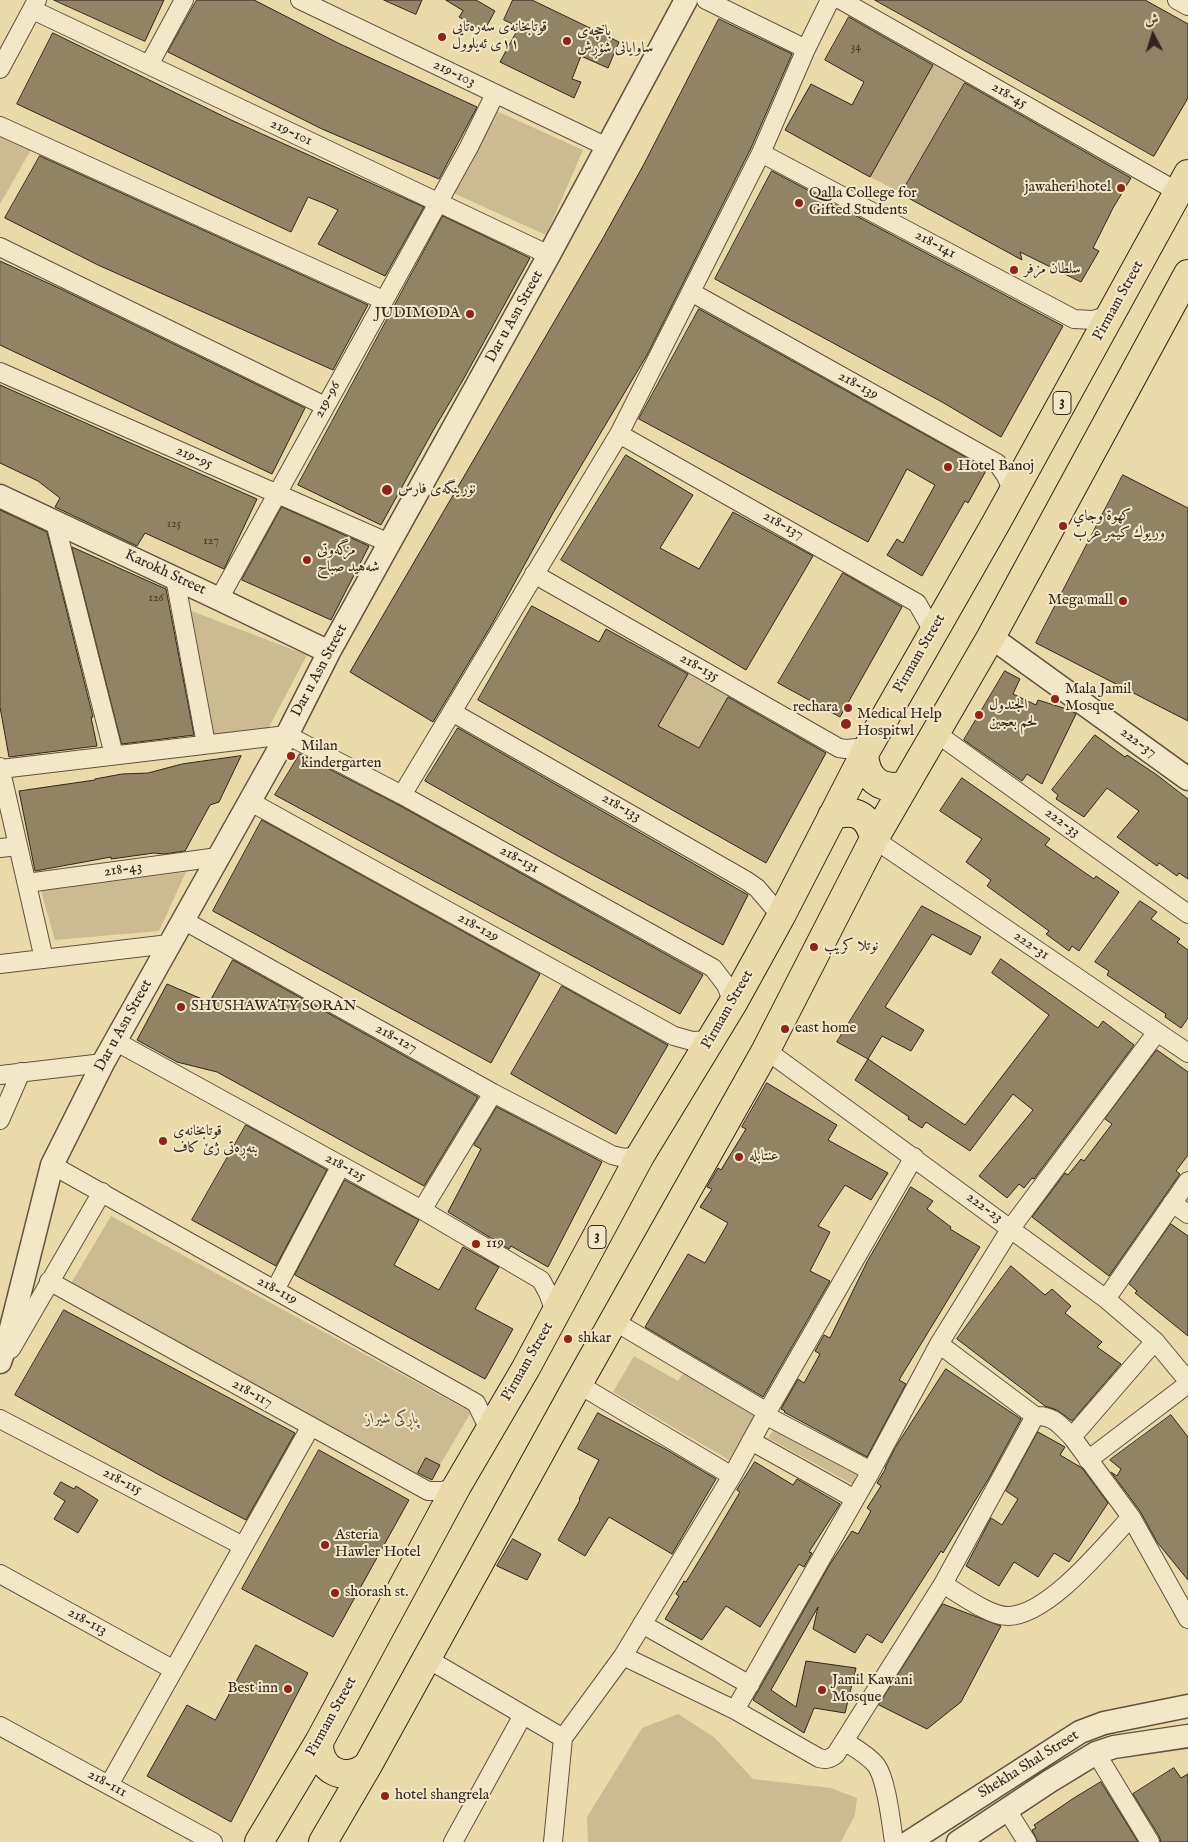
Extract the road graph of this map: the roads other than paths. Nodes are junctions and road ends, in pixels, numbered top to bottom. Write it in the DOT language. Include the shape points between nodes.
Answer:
graph roads {
  1 [pos="184,0"];
  2 [pos="300,0"];
  3 [pos="830,0"];
  4 [pos="841,0"];
  5 [pos="1177,0"];
  6 [pos="689,1"];
  7 [pos="35,5"];
  8 [pos="1188,6"];
  9 [pos="806,49"];
  10 [pos="149,66"];
  11 [pos="0,69"];
  12 [pos="495,94"];
  13 [pos="0,126"];
  14 [pos="608,147"];
  15 [pos="761,153"];
  16 [pos="1183,183"];
  17 [pos="438,202"];
  18 [pos="0,247"];
  19 [pos="549,255"];
  20 [pos="1188,274"];
  21 [pos="691,292"];
  22 [pos="384,300"];
  23 [pos="1112,314"];
  24 [pos="0,372"];
  25 [pos="325,406"];
  26 [pos="619,434"];
  27 [pos="1013,492"];
  28 [pos="277,494"];
  29 [pos="0,496"];
  30 [pos="55,522"];
  31 [pos="389,543"];
  32 [pos="534,574"];
  33 [pos="175,578"];
  34 [pos="219,598"];
  35 [pos="933,631"];
  36 [pos="991,637"];
  37 [pos="329,652"];
  38 [pos="452,712"];
  39 [pos="936,732"];
  40 [pos="287,735"];
  41 [pos="206,744"];
  42 [pos="857,749"];
  43 [pos="114,756"];
  44 [pos="0,768"];
  45 [pos="1188,779"];
  46 [pos="904,786"];
  47 [pos="402,795"];
  48 [pos="249,801"];
  49 [pos="832,816"];
  50 [pos="874,839"];
  51 [pos="18,846"];
  52 [pos="0,848"];
  53 [pos="218,857"];
  54 [pos="27,883"];
  55 [pos="1188,914"];
  56 [pos="781,916"];
  57 [pos="183,920"];
  58 [pos="169,944"];
  59 [pos="44,959"];
  60 [pos="0,964"];
  61 [pos="733,1003"];
  62 [pos="1157,1032"];
  63 [pos="712,1040"];
  64 [pos="115,1041"];
  65 [pos="766,1050"];
  66 [pos="1188,1053"];
  67 [pos="103,1062"];
  68 [pos="20,1072"];
  69 [pos="0,1075"];
  70 [pos="493,1093"];
  71 [pos="0,1120"];
  72 [pos="640,1156"];
  73 [pos="914,1157"];
  74 [pos="52,1165"];
  75 [pos="341,1165"];
  76 [pos="1188,1180"];
  77 [pos="102,1192"];
  78 [pos="1172,1203"];
  79 [pos="422,1210"];
  80 [pos="1188,1214"];
  81 [pos="1010,1228"];
  82 [pos="49,1282"];
  83 [pos="275,1290"];
  84 [pos="1106,1299"];
  85 [pos="556,1314"];
  86 [pos="614,1321"];
  87 [pos="5,1330"];
  88 [pos="1155,1341"];
  89 [pos="939,1344"];
  90 [pos="0,1362"];
  91 [pos="0,1369"];
  92 [pos="1188,1382"];
  93 [pos="578,1384"];
  94 [pos="766,1413"];
  95 [pos="1035,1416"];
  96 [pos="0,1419"];
  97 [pos="311,1426"];
  98 [pos="489,1429"];
  99 [pos="1072,1437"];
  100 [pos="751,1441"];
  101 [pos="1088,1460"];
  102 [pos="871,1471"];
  103 [pos="732,1476"];
  104 [pos="457,1486"];
  105 [pos="856,1499"];
  106 [pos="1131,1517"];
  107 [pos="243,1546"];
  108 [pos="0,1574"];
  109 [pos="943,1584"];
  110 [pos="1188,1619"];
  111 [pos="642,1624"];
  112 [pos="623,1656"];
  113 [pos="426,1658"];
  114 [pos="174,1670"];
  115 [pos="750,1685"];
  116 [pos="1188,1706"];
  117 [pos="735,1710"];
  118 [pos="523,1715"];
  119 [pos="0,1726"];
  120 [pos="1188,1736"];
  121 [pos="563,1738"];
  122 [pos="844,1741"];
  123 [pos="319,1742"];
  124 [pos="1096,1753"];
  125 [pos="1036,1759"];
  126 [pos="368,1765"];
  127 [pos="1050,1781"];
  128 [pos="109,1785"];
  129 [pos="1007,1810"];
  130 [pos="213,1842"];
  131 [pos="259,1842"];
  132 [pos="323,1842"];
  133 [pos="453,1842"];
  134 [pos="553,1842"];
  135 [pos="894,1842"];
  136 [pos="909,1842"];
  137 [pos="958,1842"];
  138 [pos="1027,1842"];
  139 [pos="1150,1842"];
  1 -- 10 [label="street"];
  2 -- 12 [label="street, 219-103"];
  3 -- 9 [label="street"];
  4 -- 16 [label="street, 218-45"];
  5 -- 8 [label="street"];
  6 -- 9 [label="street"];
  6 -- 14 [label="street, Dar u Asn Street"];
  7 -- 10 [label="street, 219-101"];
  7 -- 11 [label="street"];
  9 -- 15 [label="street"];
  10 -- 17 [label="street, 219-101"];
  12 -- 14 [label="street, 219-103"];
  12 -- 17 [label="street, 219-96"];
  13 -- 22 [label="street"];
  14 -- 19 [label="street, Dar u Asn Street"];
  15 -- 21 [label="street"];
  15 -- 23 [label="street, 218-141" via="1074,319 1093,320"];
  16 -- 23 [label="highway, Pirmam Street / 3"];
  17 -- 19 [label="street, 219-101"];
  17 -- 22 [label="street, 219-96"];
  18 -- 25 [label="street"];
  19 -- 31 [label="street, Dar u Asn Street"];
  20 -- 36 [label="highway"];
  21 -- 26 [label="street"];
  21 -- 27 [label="street, 218-139" via="997,464"];
  22 -- 25 [label="street, 219-96"];
  23 -- 27 [label="highway, Pirmam Street / 3"];
  24 -- 28 [label="street, 219-95"];
  25 -- 28 [label="street, 219-96"];
  26 -- 32 [label="street"];
  26 -- 35 [label="street, 218-137" via="917,603"];
  27 -- 35 [label="highway, Pirmam Street / 3"];
  28 -- 31 [label="street, 219-95"];
  28 -- 34 [label="street, 219-96"];
  29 -- 30 [label="street, Karokh Street"];
  30 -- 33 [label="street, Karokh Street"];
  30 -- 43 [label="street"];
  31 -- 37 [label="street, Dar u Asn Street"];
  32 -- 38 [label="street"];
  32 -- 42 [label="street, 218-135"];
  33 -- 34 [label="street, Karokh Street"];
  33 -- 41 [label="street"];
  34 -- 37 [label="street, Karokh Street"];
  35 -- 42 [label="highway, Pirmam Street / 3"];
  36 -- 39 [label="highway"];
  36 -- 45 [label="street, 222-37"];
  37 -- 40 [label="street, Dar u Asn Street"];
  38 -- 47 [label="street"];
  38 -- 56 [label="street, 218-133" via="747,881"];
  39 -- 46 [label="highway"];
  39 -- 55 [label="street, 222-33"];
  40 -- 41 [label="street"];
  40 -- 47 [label="street, 218-131"];
  40 -- 48 [label="street, Dar u Asn Street"];
  41 -- 43 [label="street"];
  42 -- 46 [label="highway" via="871,776 880,784 892,788"];
  42 -- 49 [label="highway, Pirmam Street / 3"];
  43 -- 44 [label="street"];
  44 -- 51 [label="street"];
  46 -- 50 [label="highway"];
  47 -- 61 [label="street, 218-131" via="713,968 726,984"];
  48 -- 53 [label="street, Dar u Asn Street"];
  48 -- 63 [label="street, 218-129" via="674,1036 692,1041"];
  49 -- 50 [label="highway" via="843,812 855,813 872,828"];
  49 -- 56 [label="highway, Pirmam Street / 3"];
  50 -- 62 [label="street, 222-31"];
  50 -- 65 [label="highway"];
  51 -- 52 [label="street"];
  51 -- 54 [label="street"];
  53 -- 54 [label="street, 218-43"];
  53 -- 57 [label="street, Dar u Asn Street"];
  54 -- 59 [label="street"];
  56 -- 61 [label="highway, Pirmam Street / 3"];
  57 -- 58 [label="street, Dar u Asn Street"];
  57 -- 70 [label="street, 218-127"];
  58 -- 59 [label="street"];
  58 -- 64 [label="street, Dar u Asn Street"];
  59 -- 60 [label="street"];
  61 -- 63 [label="highway, Pirmam Street / 3"];
  62 -- 66 [label="street, 222-31"];
  62 -- 81 [label="street"];
  63 -- 72 [label="highway, Pirmam Street / 3"];
  64 -- 67 [label="street, Dar u Asn Street"];
  64 -- 75 [label="street, 218-125"];
  65 -- 73 [label="street, 222-23"];
  65 -- 86 [label="highway"];
  67 -- 68 [label="street"];
  67 -- 74 [label="street, Dar u Asn Street"];
  68 -- 69 [label="street"];
  68 -- 71 [label="street"];
  70 -- 72 [label="street, 218-127" via="612,1155 624,1158"];
  70 -- 79 [label="street"];
  72 -- 85 [label="highway, Pirmam Street / 3"];
  73 -- 81 [label="street, 222-23"];
  73 -- 94 [label="street"];
  74 -- 77 [label="street, 218-119"];
  74 -- 87 [label="street, Dar u Asn Street"];
  75 -- 79 [label="street, 218-125"];
  75 -- 83 [label="street"];
  76 -- 78 [label="street"];
  77 -- 82 [label="street"];
  77 -- 83 [label="street, 218-119"];
  78 -- 80 [label="street"];
  78 -- 84 [label="street"];
  79 -- 85 [label="street, 218-125" via="541,1280"];
  81 -- 84 [label="street, 222-23"];
  81 -- 89 [label="street"];
  82 -- 91 [label="street"];
  82 -- 97 [label="street, 218-117"];
  83 -- 98 [label="street, 218-119" via="476,1402"];
  84 -- 88 [label="street, 222-23"];
  85 -- 98 [label="highway, Pirmam Street / 3"];
  86 -- 93 [label="highway"];
  86 -- 94 [label="street"];
  87 -- 90 [label="street, Dar u Asn Street"];
  88 -- 92 [label="street, 222-23"];
  88 -- 99 [label="street"];
  89 -- 95 [label="street"];
  89 -- 102 [label="street"];
  92 -- 101 [label="street"];
  93 -- 103 [label="street"];
  93 -- 113 [label="highway"];
  94 -- 100 [label="street"];
  94 -- 102 [label="street"];
  95 -- 99 [label="street" via="1053,1418"];
  95 -- 109 [label="street"];
  96 -- 107 [label="street, 218-115"];
  97 -- 104 [label="street, 218-117" via="428,1491 443,1491"];
  97 -- 107 [label="street"];
  98 -- 104 [label="highway, Pirmam Street / 3"];
  99 -- 101 [label="street"];
  100 -- 103 [label="street"];
  100 -- 105 [label="street"];
  101 -- 106 [label="street"];
  102 -- 105 [label="street"];
  103 -- 111 [label="street"];
  104 -- 123 [label="highway, Pirmam Street / 3"];
  105 -- 115 [label="street"];
  106 -- 109 [label="street" via="1068,1582 1024,1613 1007,1616 990,1611"];
  106 -- 110 [label="street"];
  107 -- 114 [label="street"];
  108 -- 114 [label="street, 218-113"];
  109 -- 122 [label="street"];
  111 -- 112 [label="street"];
  111 -- 115 [label="street"];
  112 -- 117 [label="street"];
  112 -- 121 [label="street"];
  113 -- 118 [label="street"];
  113 -- 126 [label="highway"];
  114 -- 128 [label="street"];
  115 -- 117 [label="street"];
  116 -- 125 [label="street, Shekha Shal Street" via="1091,1727"];
  117 -- 122 [label="street" via="825,1760 836,1754"];
  118 -- 121 [label="street"];
  118 -- 133 [label="street"];
  119 -- 128 [label="street, 218-111"];
  120 -- 124 [label="street, Shekha Shal Street" via="1114,1746"];
  121 -- 134 [label="street"];
  122 -- 135 [label="street" via="869,1758 882,1776"];
  123 -- 126 [label="highway" via="324,1762 335,1772 356,1773"];
  123 -- 131 [label="highway, Pirmam Street / 3"];
  124 -- 127 [label="street, Shekha Shal Street"];
  124 -- 139 [label="street"];
  125 -- 127 [label="street"];
  125 -- 136 [label="street, Shekha Shal Street"];
  126 -- 132 [label="highway"];
  127 -- 129 [label="street, Shekha Shal Street"];
  128 -- 130 [label="street, 218-111"];
  129 -- 137 [label="street, Shekha Shal Street"];
  129 -- 138 [label="street"];
}
